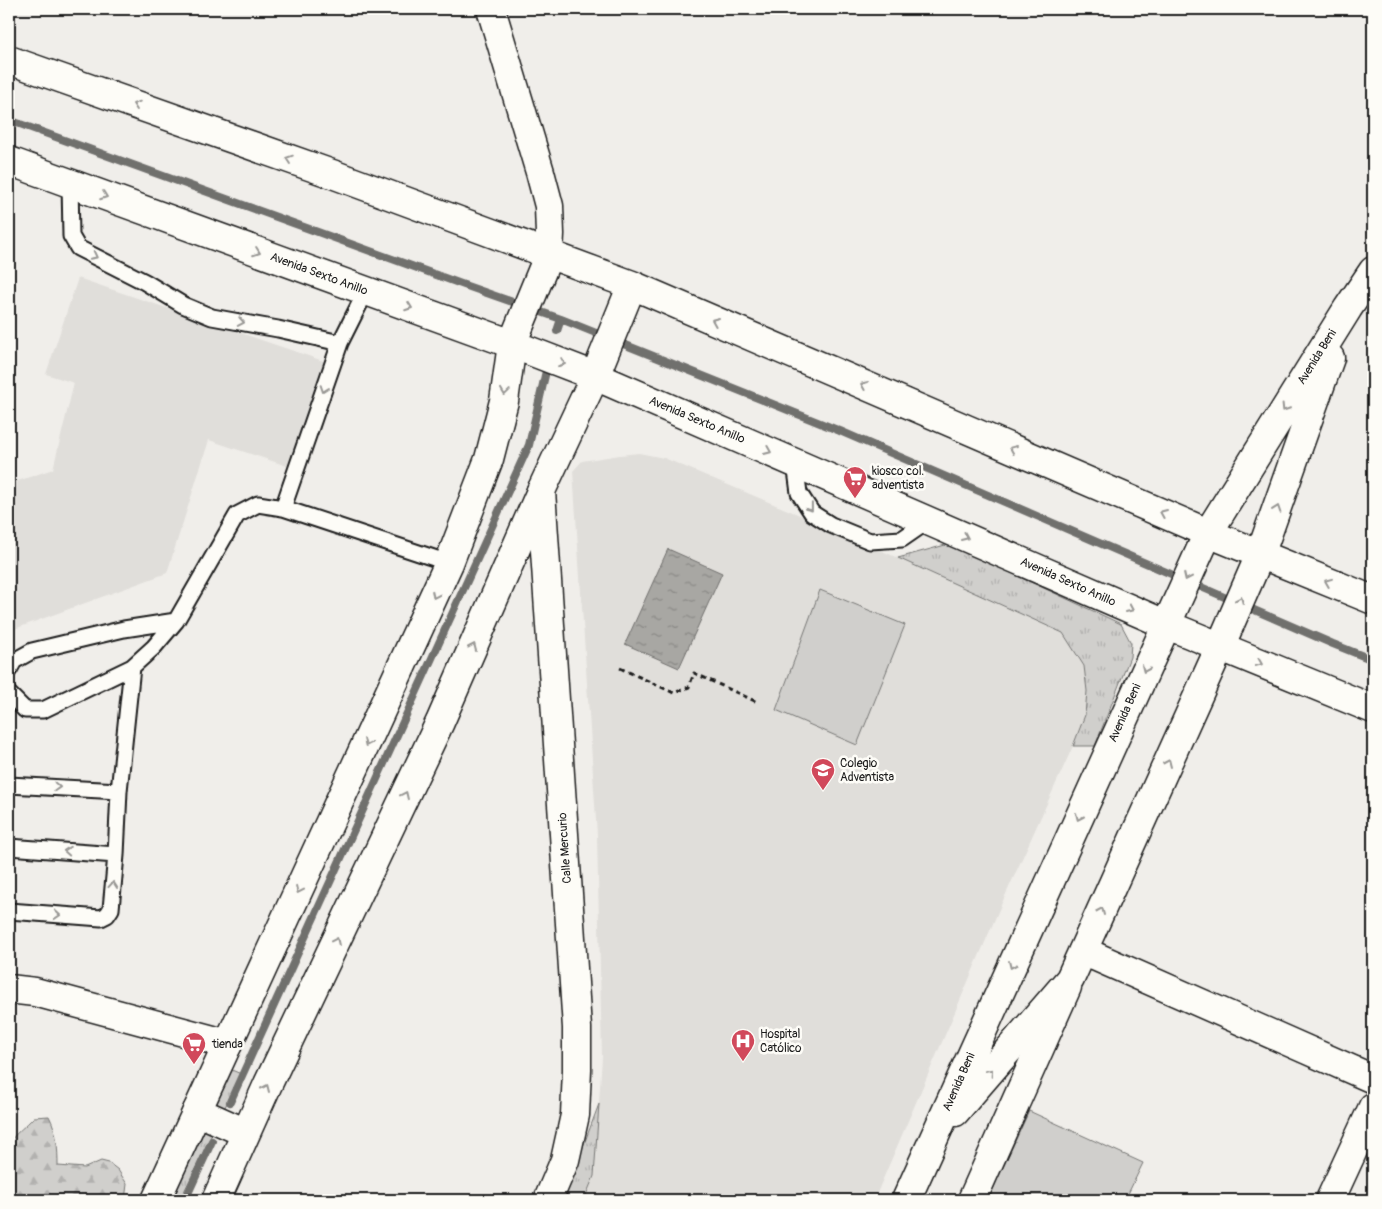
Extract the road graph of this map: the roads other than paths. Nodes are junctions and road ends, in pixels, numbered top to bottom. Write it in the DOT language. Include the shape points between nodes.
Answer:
graph roads {
  1 [pos="491,9"];
  2 [pos="9,60"];
  3 [pos="9,161"];
  4 [pos="70,184"];
  5 [pos="544,264"];
  6 [pos="1373,271"];
  7 [pos="366,291"];
  8 [pos="628,295"];
  9 [pos="1348,308"];
  10 [pos="516,333"];
  11 [pos="340,343"];
  12 [pos="600,364"];
  13 [pos="795,463"];
  14 [pos="541,491"];
  15 [pos="283,508"];
  16 [pos="928,521"];
  17 [pos="1205,538"];
  18 [pos="1257,562"];
  19 [pos="449,563"];
  20 [pos="1373,600"];
  21 [pos="1169,617"];
  22 [pos="176,621"];
  23 [pos="1224,639"];
  24 [pos="132,667"];
  25 [pos="9,670"];
  26 [pos="9,694"];
  27 [pos="1373,709"];
  28 [pos="9,785"];
  29 [pos="119,791"];
  30 [pos="9,847"];
  31 [pos="116,854"];
  32 [pos="9,911"];
  33 [pos="1083,951"];
  34 [pos="1070,979"];
  35 [pos="9,988"];
  36 [pos="228,1044"];
  37 [pos="1373,1079"];
  38 [pos="1373,1107"];
  39 [pos="197,1111"];
  40 [pos="246,1133"];
  41 [pos="935,1136"];
  42 [pos="156,1200"];
  43 [pos="216,1200"];
  44 [pos="548,1200"];
  45 [pos="906,1200"];
  46 [pos="972,1200"];
  47 [pos="1330,1200"];
  1 -- 5 [label="street" via="549,206 550,234"];
  5 -- 2 [label="street, one-way" via="326,172"];
  3 -- 4 [label="street, Avenida Sexto Anillo"];
  4 -- 7 [label="street, Avenida Sexto Anillo, one-way"];
  4 -- 11 [label="lane, one-way" via="71,236 78,248 182,305 212,317"];
  5 -- 8 [label="street"];
  5 -- 10 [label="street"];
  6 -- 9 [label="street, Avenida Beni"];
  7 -- 10 [label="street, Avenida Sexto Anillo, one-way"];
  7 -- 11 [label="lane"];
  8 -- 12 [label="street"];
  17 -- 8 [label="street, one-way"];
  9 -- 17 [label="street, Avenida Beni, one-way"];
  18 -- 9 [label="street, Avenida Beni, one-way"];
  10 -- 12 [label="street, Avenida Sexto Anillo, one-way"];
  10 -- 19 [label="street, one-way" via="504,401 489,459"];
  11 -- 15 [label="lane, one-way"];
  12 -- 13 [label="street, Avenida Sexto Anillo, one-way"];
  12 -- 14 [label="street"];
  13 -- 16 [label="street, Avenida Sexto Anillo"];
  13 -- 16 [label="lane, one-way" via="799,493 812,513 831,525 870,541 902,539"];
  40 -- 14 [label="street, one-way" via="440,722"];
  14 -- 44 [label="street, Calle Mercurio" via="577,1045 575,1115 564,1160"];
  15 -- 19 [label="lane"];
  15 -- 22 [label="lane" via="258,504 237,515"];
  16 -- 21 [label="street, Avenida Sexto Anillo, one-way"];
  17 -- 18 [label="street"];
  17 -- 21 [label="street, Avenida Beni, one-way"];
  20 -- 18 [label="street, one-way"];
  23 -- 18 [label="street, Avenida Beni, one-way"];
  19 -- 36 [label="street, one-way"];
  21 -- 23 [label="street, Avenida Sexto Anillo"];
  21 -- 41 [label="street, Avenida Beni, one-way"];
  22 -- 24 [label="lane"];
  22 -- 25 [label="lane" via="124,629 32,651 14,661"];
  23 -- 27 [label="street, Avenida Sexto Anillo, one-way"];
  33 -- 23 [label="street, Avenida Beni, one-way"];
  24 -- 26 [label="lane" via="43,710 25,710"];
  24 -- 29 [label="lane"];
  28 -- 29 [label="lane, one-way"];
  29 -- 31 [label="lane"];
  31 -- 30 [label="lane, one-way"];
  32 -- 31 [label="lane, one-way" via="101,918 111,909"];
  33 -- 34 [label="street, Avenida Beni"];
  33 -- 37 [label="street"];
  41 -- 34 [label="street, Avenida Beni, one-way"];
  34 -- 46 [label="street, Avenida Beni"];
  35 -- 36 [label="street" via="35,992"];
  36 -- 39 [label="street"];
  38 -- 47 [label="street"];
  39 -- 40 [label="street"];
  39 -- 42 [label="street"];
  40 -- 43 [label="street"];
  41 -- 45 [label="street, Avenida Beni"];
}
